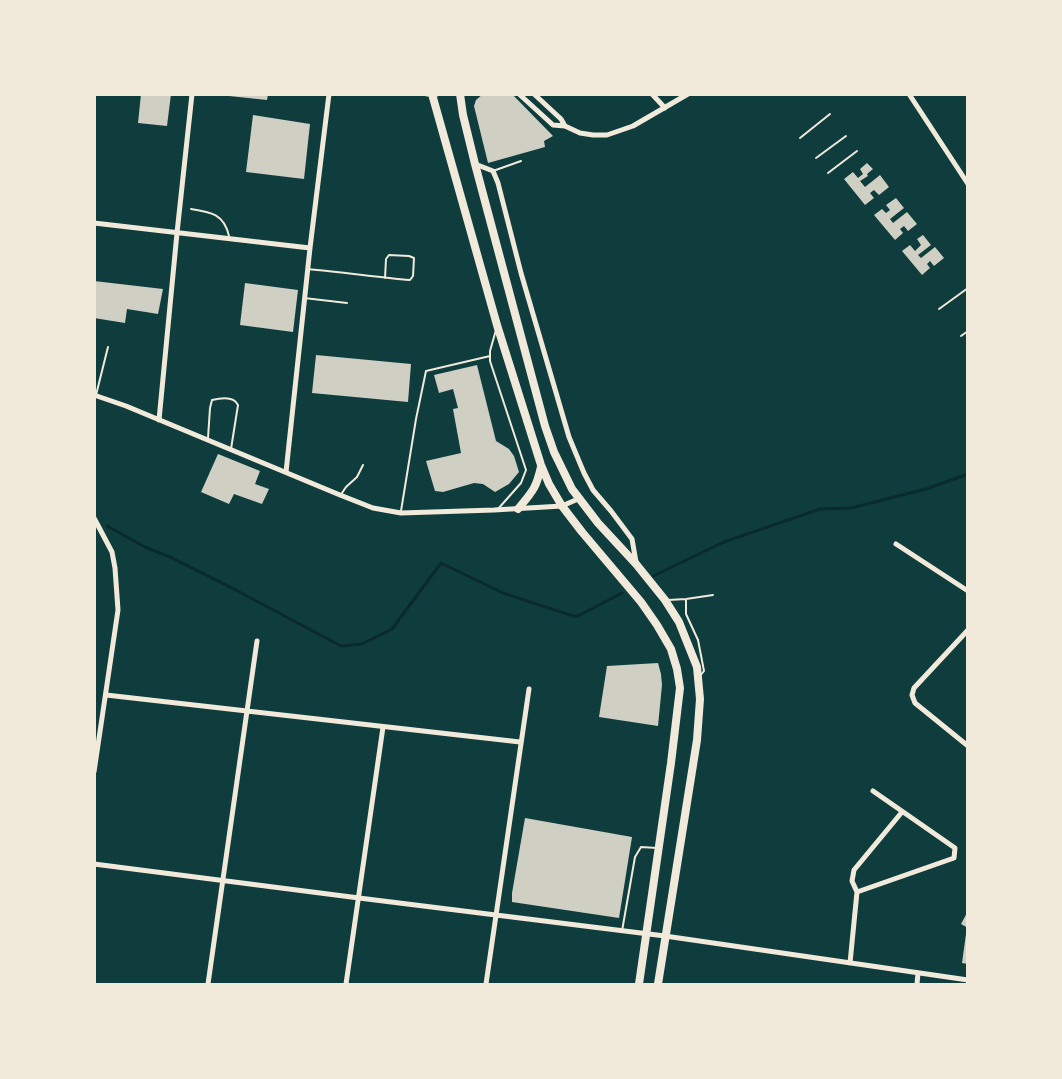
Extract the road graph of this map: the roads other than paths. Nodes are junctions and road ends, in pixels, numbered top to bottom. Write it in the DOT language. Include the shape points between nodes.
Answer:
graph roads {
  1 [pos="192,94"];
  2 [pos="329,94"];
  3 [pos="460,94"];
  4 [pos="519,94"];
  5 [pos="534,94"];
  6 [pos="652,94"];
  7 [pos="688,94"];
  8 [pos="909,94"];
  9 [pos="432,95"];
  10 [pos="665,108"];
  11 [pos="830,114"];
  12 [pos="565,126"];
  13 [pos="846,136"];
  14 [pos="800,138"];
  15 [pos="857,151"];
  16 [pos="816,158"];
  17 [pos="521,161"];
  18 [pos="475,164"];
  19 [pos="493,171"];
  20 [pos="828,173"];
  21 [pos="968,184"];
  22 [pos="191,209"];
  23 [pos="94,223"];
  24 [pos="177,233"];
  25 [pos="230,239"];
  26 [pos="310,248"];
  27 [pos="307,269"];
  28 [pos="385,278"];
  29 [pos="968,288"];
  30 [pos="304,298"];
  31 [pos="347,303"];
  32 [pos="939,309"];
  33 [pos="497,325"];
  34 [pos="968,331"];
  35 [pos="961,336"];
  36 [pos="108,347"];
  37 [pos="490,356"];
  38 [pos="95,395"];
  39 [pos="159,420"];
  40 [pos="208,440"];
  41 [pos="231,449"];
  42 [pos="363,465"];
  43 [pos="541,465"];
  44 [pos="286,472"];
  45 [pos="340,495"];
  46 [pos="578,499"];
  47 [pos="562,506"];
  48 [pos="518,509"];
  49 [pos="497,510"];
  50 [pos="401,513"];
  51 [pos="94,518"];
  52 [pos="896,544"];
  53 [pos="636,564"];
  54 [pos="968,591"];
  55 [pos="713,595"];
  56 [pos="686,599"];
  57 [pos="665,600"];
  58 [pos="968,630"];
  59 [pos="257,641"];
  60 [pos="698,679"];
  61 [pos="529,689"];
  62 [pos="106,695"];
  63 [pos="247,712"];
  64 [pos="383,727"];
  65 [pos="520,742"];
  66 [pos="968,746"];
  67 [pos="94,772"];
  68 [pos="873,791"];
  69 [pos="902,812"];
  70 [pos="658,848"];
  71 [pos="94,864"];
  72 [pos="223,880"];
  73 [pos="857,892"];
  74 [pos="359,898"];
  75 [pos="496,915"];
  76 [pos="622,931"];
  77 [pos="646,934"];
  78 [pos="665,936"];
  79 [pos="850,963"];
  80 [pos="918,973"];
  81 [pos="968,980"];
  82 [pos="208,984"];
  83 [pos="346,984"];
  84 [pos="486,984"];
  85 [pos="639,984"];
  86 [pos="658,984"];
  87 [pos="917,984"];
  1 -- 24 [label="street"];
  2 -- 26 [label="street"];
  3 -- 18 [label="main road"];
  4 -- 12 [label="street" via="553,125"];
  5 -- 12 [label="street"];
  6 -- 10 [label="street"];
  7 -- 10 [label="street"];
  8 -- 21 [label="street"];
  9 -- 33 [label="main road"];
  10 -- 12 [label="street" via="607,135 580,133"];
  11 -- 14 [label="lane"];
  13 -- 16 [label="lane"];
  15 -- 20 [label="lane"];
  17 -- 19 [label="lane"];
  18 -- 19 [label="street"];
  18 -- 46 [label="main road" via="545,426"];
  19 -- 53 [label="street" via="568,437 593,490 632,539"];
  22 -- 25 [label="lane" via="221,218"];
  23 -- 24 [label="street"];
  24 -- 25 [label="street"];
  24 -- 39 [label="street"];
  25 -- 26 [label="street"];
  26 -- 27 [label="street"];
  27 -- 28 [label="lane"];
  27 -- 30 [label="street"];
  28 -- 28 [label="lane" via="412,279 414,258 389,255"];
  29 -- 32 [label="lane"];
  30 -- 31 [label="lane"];
  30 -- 44 [label="street"];
  33 -- 37 [label="lane"];
  33 -- 43 [label="main road"];
  34 -- 35 [label="lane"];
  36 -- 38 [label="lane"];
  37 -- 49 [label="lane" via="526,470 521,483"];
  37 -- 50 [label="lane" via="426,371"];
  38 -- 39 [label="street"];
  39 -- 40 [label="street"];
  40 -- 41 [label="street"];
  40 -- 41 [label="lane" via="212,400 232,400 238,405"];
  41 -- 44 [label="street"];
  42 -- 45 [label="lane"];
  43 -- 47 [label="main road"];
  43 -- 48 [label="main road" via="537,484"];
  44 -- 45 [label="street"];
  45 -- 50 [label="street" via="373,508"];
  46 -- 47 [label="street"];
  46 -- 53 [label="main road"];
  47 -- 48 [label="street"];
  47 -- 70 [label="main road" via="641,602 671,649 677,669 680,688"];
  48 -- 49 [label="street"];
  49 -- 50 [label="street"];
  51 -- 62 [label="street" via="112,552 117,592"];
  52 -- 54 [label="street"];
  53 -- 57 [label="main road"];
  55 -- 56 [label="lane"];
  56 -- 57 [label="lane"];
  56 -- 60 [label="lane" via="686,614 698,640 704,671"];
  57 -- 60 [label="main road" via="688,641"];
  58 -- 66 [label="street" via="914,688 912,695 915,703"];
  59 -- 63 [label="street"];
  60 -- 78 [label="main road" via="696,740"];
  61 -- 65 [label="street"];
  62 -- 63 [label="street"];
  62 -- 67 [label="street"];
  63 -- 64 [label="street"];
  63 -- 72 [label="street"];
  64 -- 65 [label="street"];
  64 -- 74 [label="street"];
  65 -- 75 [label="street"];
  68 -- 69 [label="street"];
  69 -- 73 [label="street" via="854,870 852,881"];
  69 -- 73 [label="street" via="955,848 954,858"];
  70 -- 76 [label="lane" via="641,848 635,857"];
  70 -- 77 [label="main road"];
  71 -- 72 [label="street"];
  72 -- 74 [label="street"];
  72 -- 82 [label="street"];
  73 -- 79 [label="street"];
  74 -- 75 [label="street"];
  74 -- 83 [label="street"];
  75 -- 76 [label="street"];
  75 -- 84 [label="street"];
  76 -- 77 [label="street"];
  77 -- 78 [label="street"];
  77 -- 85 [label="main road"];
  78 -- 79 [label="street"];
  78 -- 86 [label="main road"];
  79 -- 80 [label="street"];
  80 -- 81 [label="street"];
  80 -- 87 [label="street"];
}
